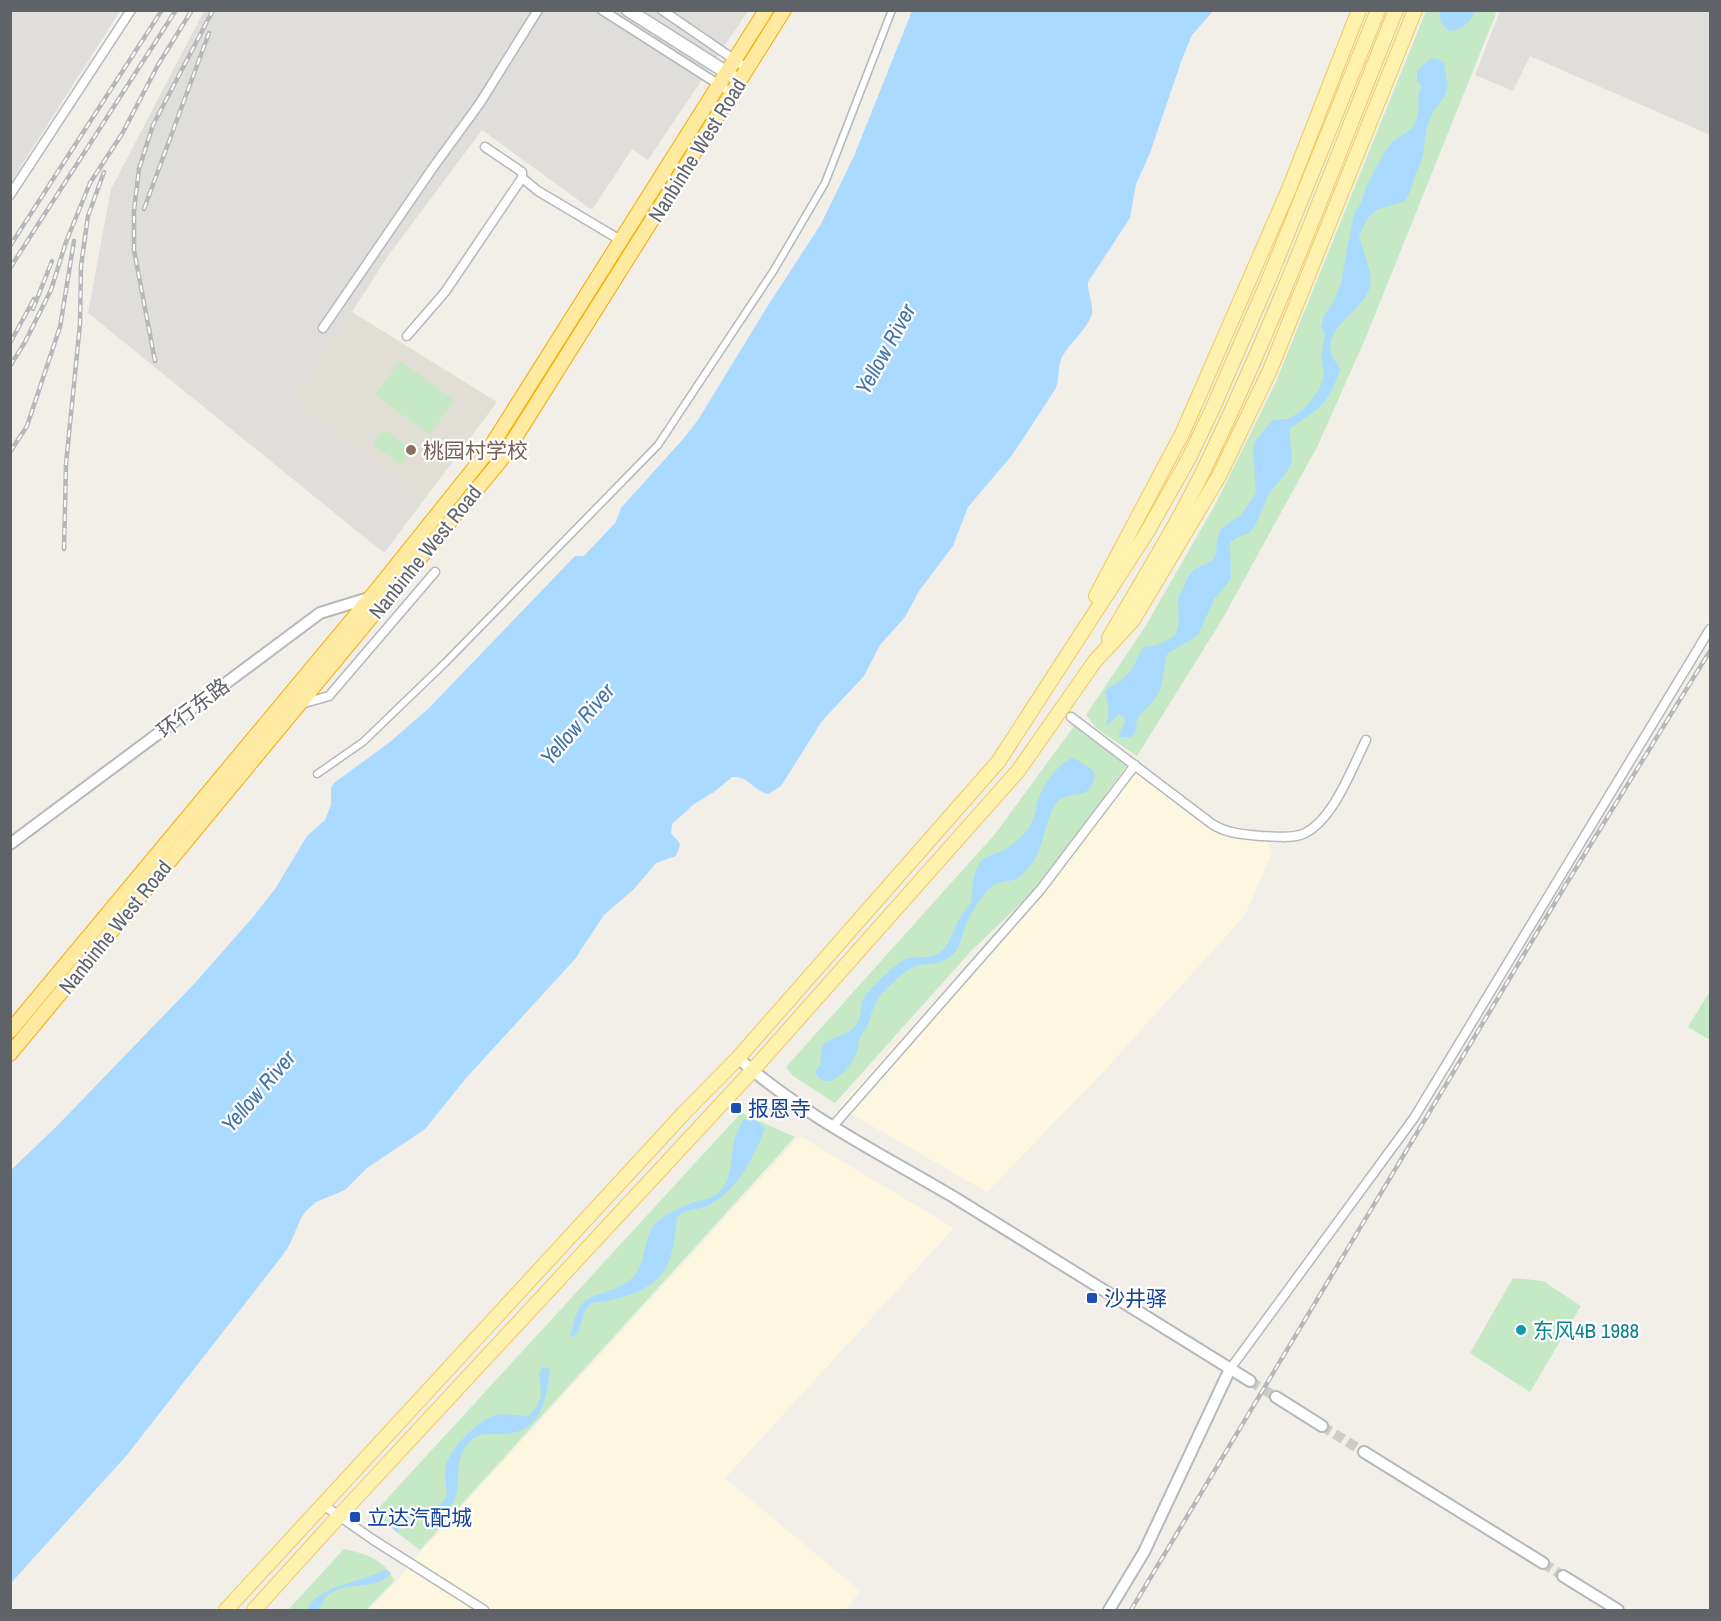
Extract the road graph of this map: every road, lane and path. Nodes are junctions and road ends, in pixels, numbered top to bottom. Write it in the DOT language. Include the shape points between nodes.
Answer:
graph roads {
  1 [pos="131,10"];
  2 [pos="538,10"];
  3 [pos="602,10"];
  4 [pos="628,10"];
  5 [pos="662,10"];
  6 [pos="766,10"];
  7 [pos="784,10"];
  8 [pos="892,10"];
  9 [pos="1359,10"];
  10 [pos="1377,10"];
  11 [pos="1396,10"];
  12 [pos="1415,10"];
  13 [pos="731,66"];
  14 [pos="744,75"];
  15 [pos="719,85"];
  16 [pos="732,93"];
  17 [pos="485,147"];
  18 [pos="522,178"];
  19 [pos="10,195"];
  20 [pos="622,241"];
  21 [pos="323,327"];
  22 [pos="407,336"];
  23 [pos="435,572"];
  24 [pos="371,597"];
  25 [pos="387,599"];
  26 [pos="1710,629"];
  27 [pos="1095,661"];
  28 [pos="1041,698"];
  29 [pos="298,704"];
  30 [pos="1071,717"];
  31 [pos="1366,740"];
  32 [pos="1135,765"];
  33 [pos="317,774"];
  34 [pos="10,844"];
  35 [pos="10,1031"];
  36 [pos="10,1054"];
  37 [pos="738,1058"];
  38 [pos="752,1071"];
  39 [pos="833,1126"];
  40 [pos="1230,1369"];
  41 [pos="1250,1381"];
  42 [pos="1276,1398"];
  43 [pos="1322,1426"];
  44 [pos="1364,1452"];
  45 [pos="322,1504"];
  46 [pos="340,1515"];
  47 [pos="1543,1563"];
  48 [pos="1563,1576"];
  49 [pos="226,1611"];
  50 [pos="254,1611"];
  51 [pos="484,1611"];
  52 [pos="1108,1611"];
  53 [pos="1618,1611"];
  1 -- 19 [label="street"];
  2 -- 21 [label="street" via="480,103"];
  3 -- 15 [label="street"];
  4 -- 13 [label="main road"];
  5 -- 13 [label="street"];
  6 -- 13 [label="highway, Nanbinhe West Road"];
  7 -- 14 [label="highway, Nanbinhe West Road"];
  8 -- 33 [label="street" via="825,183 774,270 658,445 446,662 363,742"];
  9 -- 28 [label="main road" via="1289,189 1183,432 1099,592 1058,657"];
  10 -- 28 [label="main road" via="1269,279 1189,458 1146,534"];
  11 -- 27 [label="main road" via="1285,289 1208,461"];
  12 -- 27 [label="main road" via="1270,370 1219,476 1133,620"];
  13 -- 14 [label="main road"];
  13 -- 15 [label="highway, Nanbinhe West Road"];
  14 -- 16 [label="highway, Nanbinhe West Road"];
  15 -- 16 [label="street"];
  15 -- 20 [label="highway, Nanbinhe West Road"];
  16 -- 25 [label="highway, Nanbinhe West Road" via="501,460"];
  17 -- 18 [label="street" via="522,172"];
  18 -- 20 [label="street"];
  18 -- 22 [label="street" via="445,292"];
  20 -- 24 [label="highway, Nanbinhe West Road" via="488,451"];
  23 -- 29 [label="street" via="329,696"];
  24 -- 25 [label="street, 环行东路"];
  24 -- 34 [label="street, 环行东路" via="320,613"];
  24 -- 35 [label="highway, Nanbinhe West Road"];
  25 -- 29 [label="highway, Nanbinhe West Road"];
  26 -- 40 [label="street" via="1413,1118"];
  27 -- 38 [label="main road" via="1018,771"];
  28 -- 37 [label="main road" via="998,762"];
  29 -- 36 [label="highway, Nanbinhe West Road"];
  30 -- 32 [label="street"];
  31 -- 32 [label="street" via="1333,805 1302,835 1276,837 1223,831"];
  32 -- 39 [label="street" via="1041,889"];
  37 -- 38 [label="street"];
  37 -- 45 [label="main road"];
  38 -- 39 [label="street"];
  38 -- 46 [label="main road"];
  39 -- 40 [label="street"];
  40 -- 41 [label="street"];
  40 -- 52 [label="street" via="1144,1552"];
  42 -- 43 [label="street"];
  44 -- 47 [label="street"];
  45 -- 46 [label="street"];
  45 -- 49 [label="main road"];
  46 -- 50 [label="main road"];
  46 -- 51 [label="street"];
  48 -- 53 [label="street"];
}
